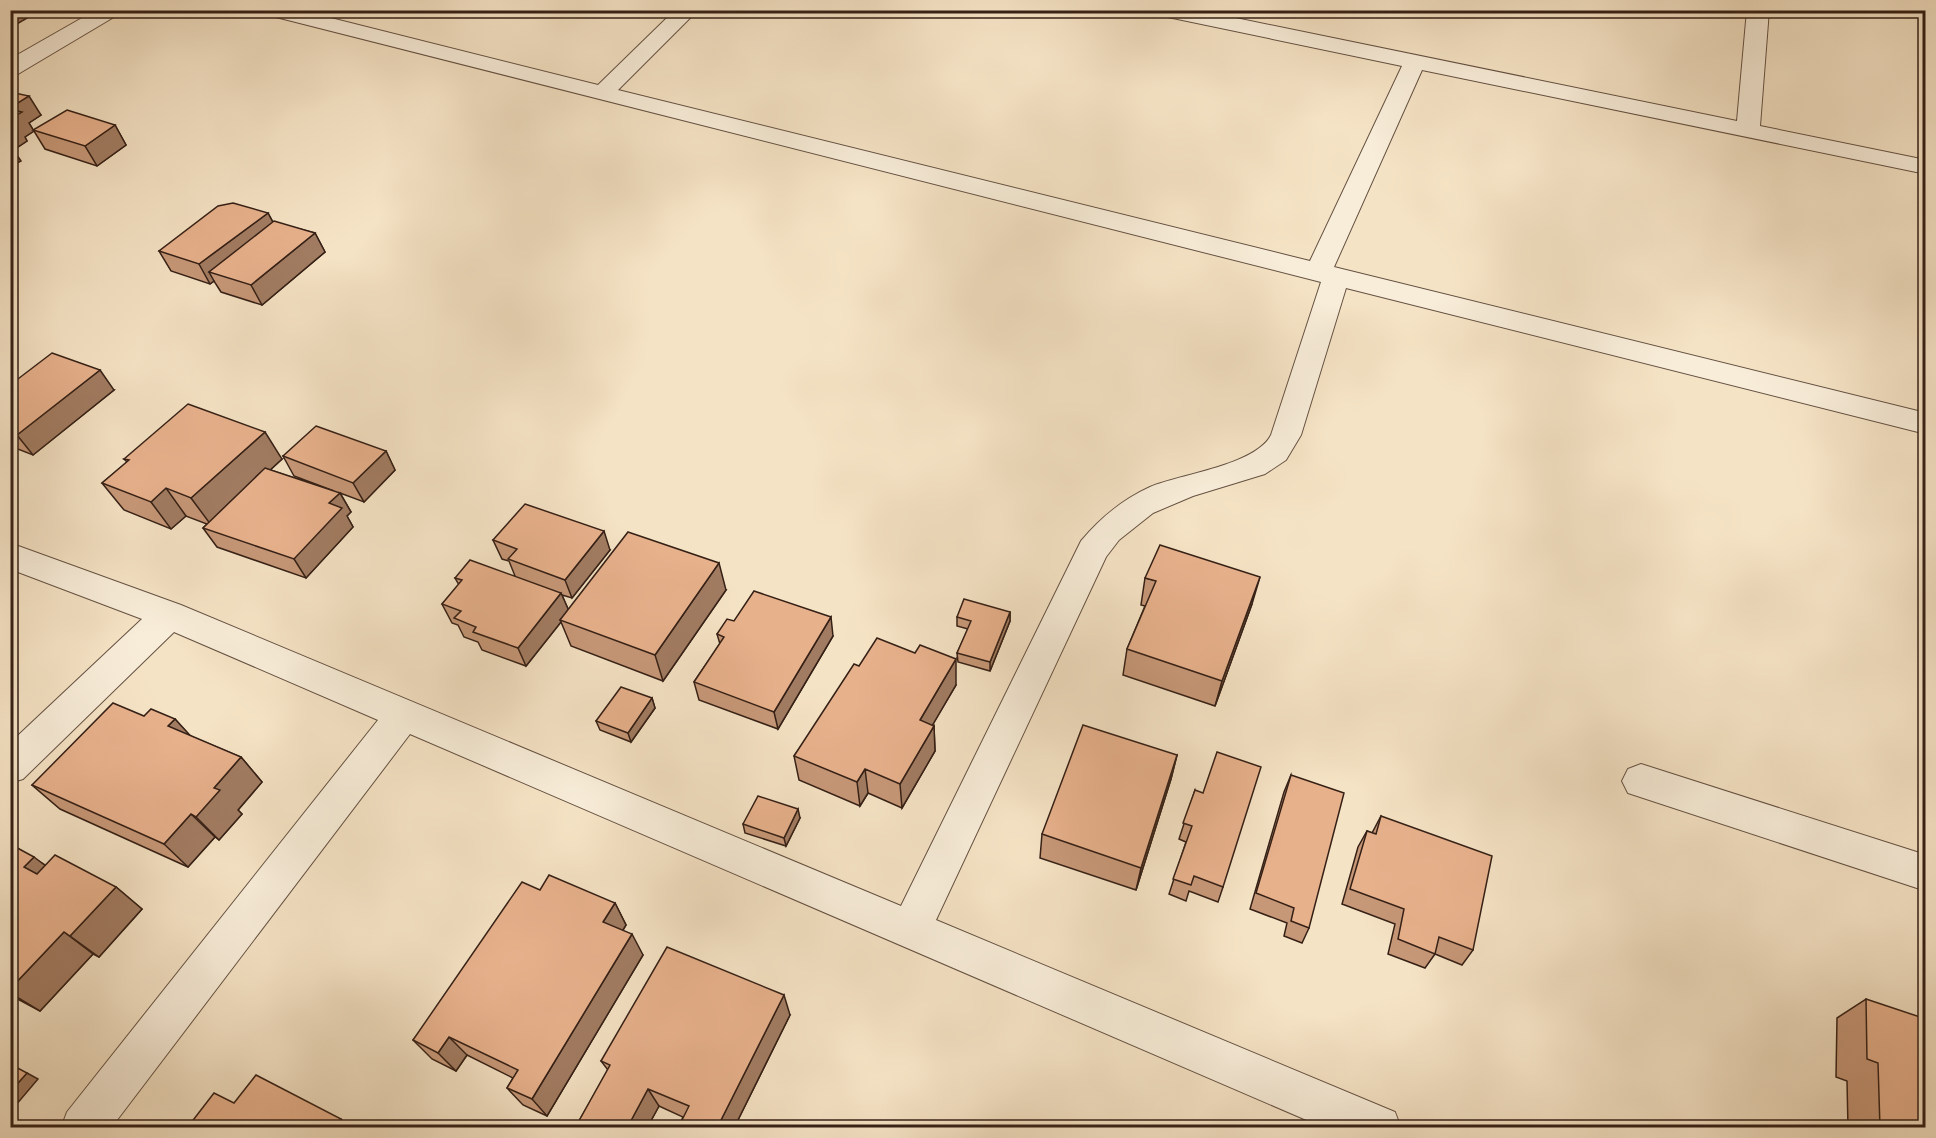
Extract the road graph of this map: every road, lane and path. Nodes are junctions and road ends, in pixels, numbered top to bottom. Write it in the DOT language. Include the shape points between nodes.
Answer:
graph roads {
  1 [pos="112,10"];
  2 [pos="271,10"];
  3 [pos="688,10"];
  4 [pos="1163,10"];
  5 [pos="1758,10"];
  6 [pos="1413,63"];
  7 [pos="10,69"];
  8 [pos="602,93"];
  9 [pos="1748,131"];
  10 [pos="1926,167"];
  11 [pos="1327,274"];
  12 [pos="1926,424"];
  13 [pos="10,555"];
  14 [pos="169,615"];
  15 [pos="403,715"];
  16 [pos="10,767"];
  17 [pos="1641,781"];
  18 [pos="1926,873"];
  19 [pos="911,929"];
  20 [pos="83,1128"];
  21 [pos="1380,1128"];
  1 -- 7 [label="street"];
  2 -- 8 [label="street"];
  3 -- 8 [label="street"];
  4 -- 6 [label="street"];
  5 -- 9 [label="street"];
  6 -- 9 [label="street"];
  6 -- 11 [label="street"];
  8 -- 11 [label="street"];
  9 -- 10 [label="street"];
  11 -- 12 [label="street"];
  11 -- 19 [label="street" via="1281,446 1262,464 1152,498 1103,534"];
  13 -- 14 [label="street"];
  14 -- 15 [label="street"];
  14 -- 16 [label="street"];
  15 -- 19 [label="street"];
  15 -- 20 [label="street"];
  17 -- 18 [label="street"];
  19 -- 21 [label="street"];
}
